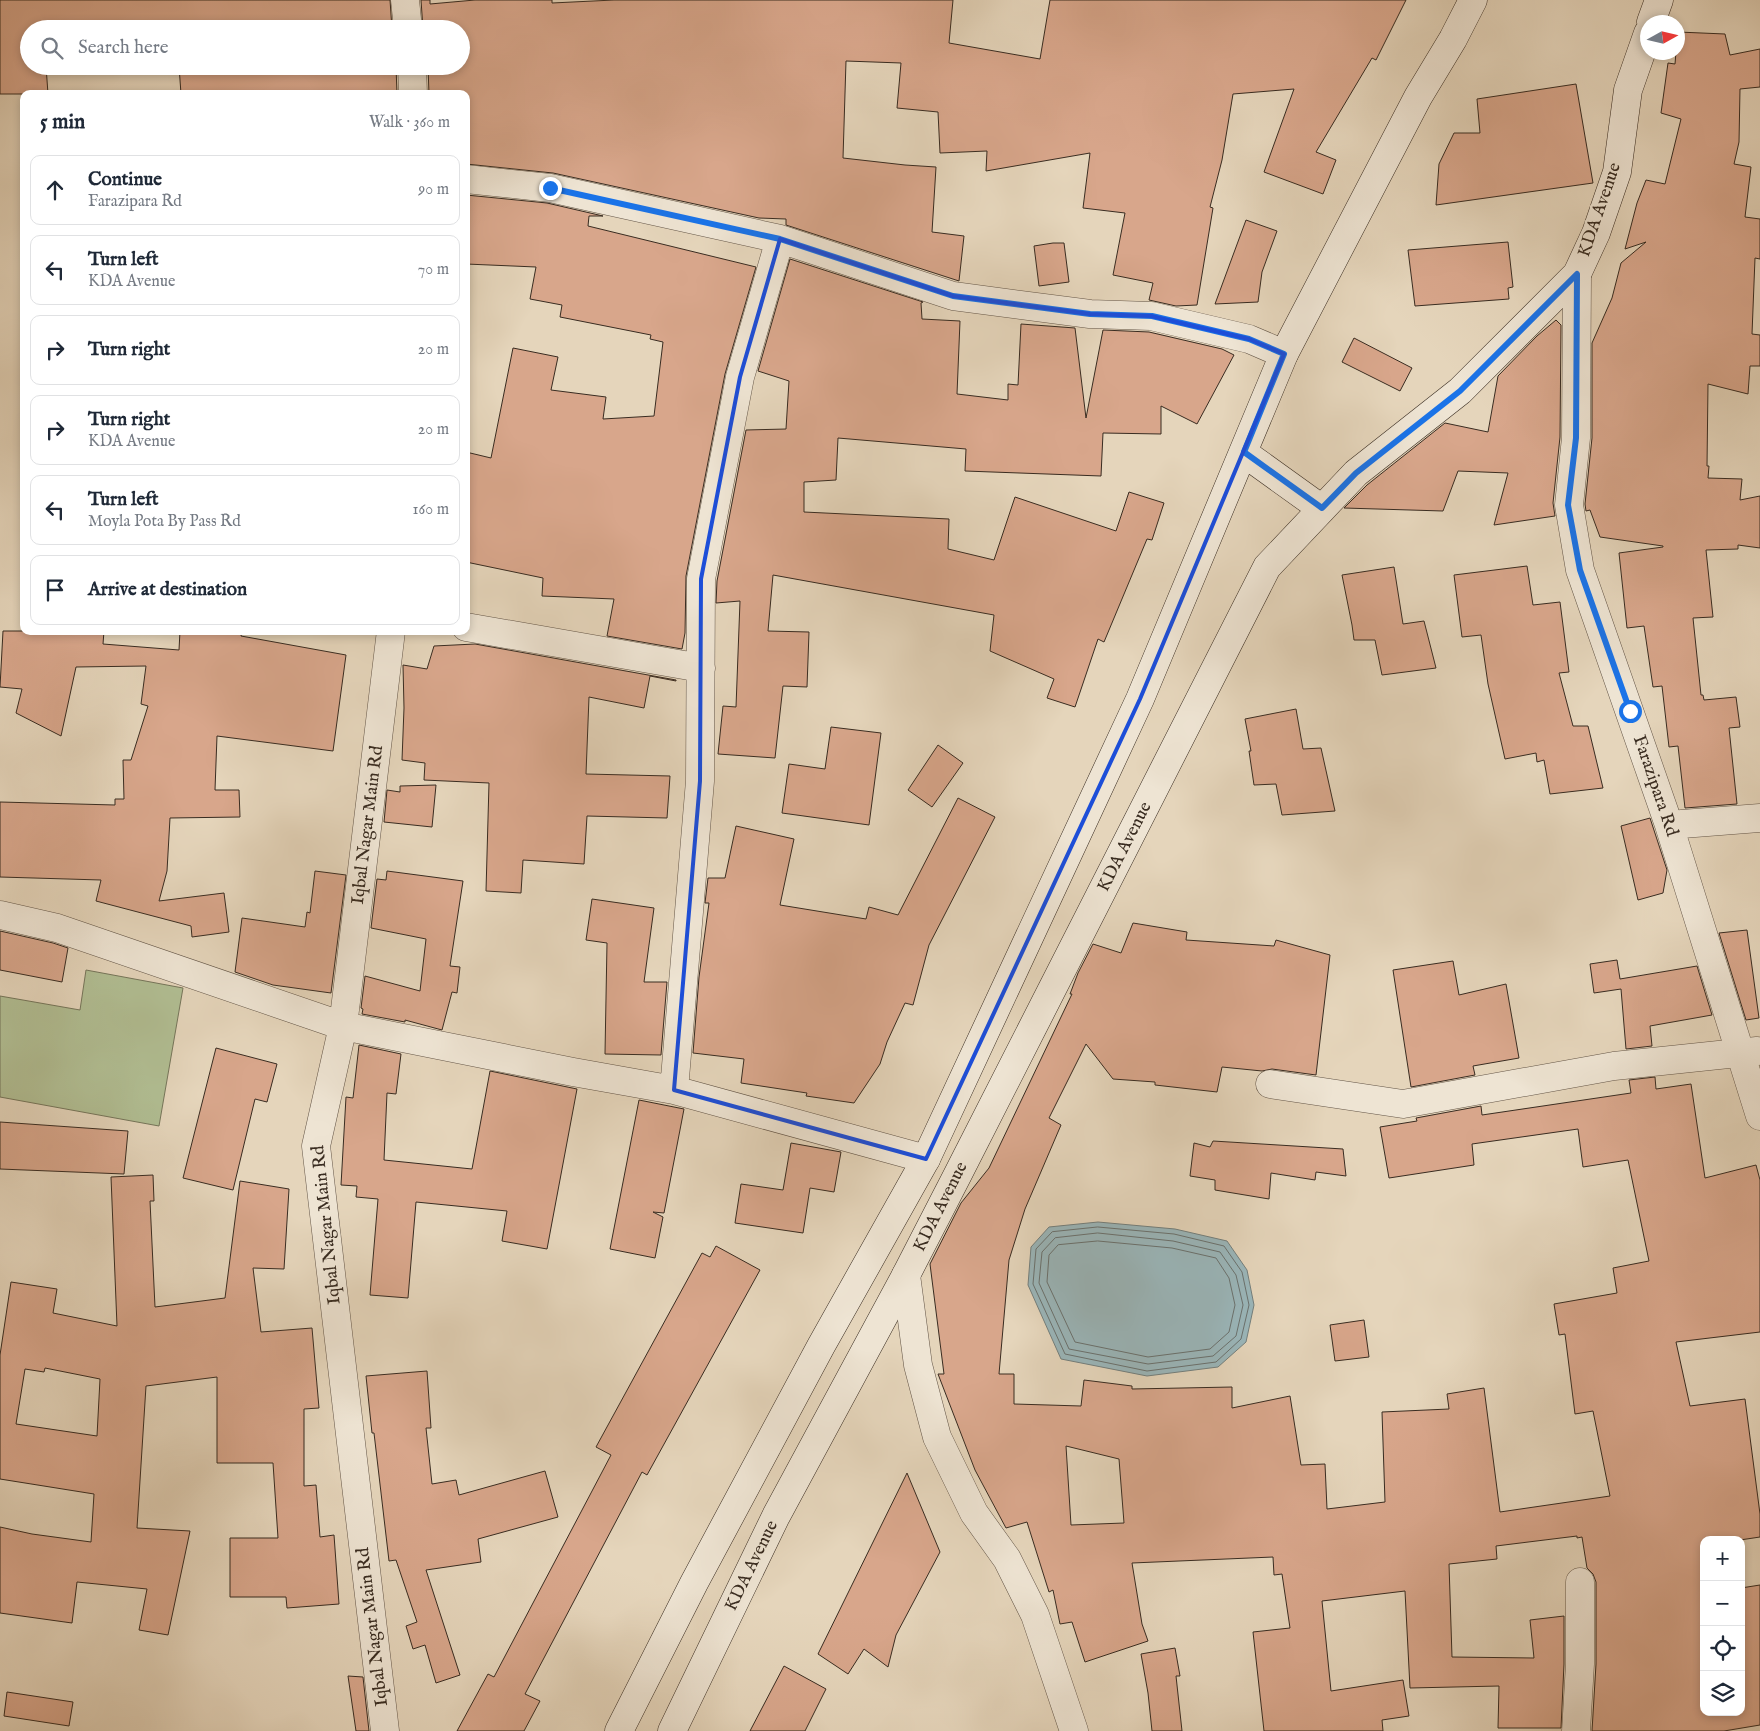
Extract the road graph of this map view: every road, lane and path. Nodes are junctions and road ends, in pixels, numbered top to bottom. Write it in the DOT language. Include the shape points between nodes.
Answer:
graph roads {
  1 [pos="405,0"];
  2 [pos="1473,0"];
  3 [pos="1659,0"];
  4 [pos="1654,15"];
  5 [pos="407,20"];
  6 [pos="1640,56"];
  7 [pos="413,75"];
  8 [pos="414,90"];
  9 [pos="470,179"];
  10 [pos="780,239"];
  11 [pos="1577,274"];
  12 [pos="1284,354"];
  13 [pos="1244,452"];
  14 [pos="1322,508"];
  15 [pos="470,627"];
  16 [pos="391,635"];
  17 [pos="701,668"];
  18 [pos="1760,818"];
  19 [pos="1669,825"];
  20 [pos="0,915"];
  21 [pos="343,1026"];
  22 [pos="1750,1051"];
  23 [pos="1270,1084"];
  24 [pos="674,1090"];
  25 [pos="1760,1116"];
  26 [pos="926,1159"];
  27 [pos="906,1275"];
  28 [pos="1580,1582"];
  29 [pos="385,1731"];
  30 [pos="619,1731"];
  31 [pos="672,1731"];
  32 [pos="1074,1731"];
  33 [pos="1576,1731"];
  1 -- 5 [label="street"];
  2 -- 12 [label="street, KDA Avenue" via="1418,97"];
  3 -- 4 [label="street"];
  6 -- 11 [label="street, KDA Avenue" via="1628,90 1617,172 1596,233"];
  7 -- 8 [label="street"];
  9 -- 10 [label="street" via="550,188"];
  10 -- 12 [label="street" via="953,296 1090,314 1152,316 1249,339"];
  10 -- 17 [label="street" via="740,377 701,580"];
  11 -- 14 [label="street, KDA Avenue" via="1460,391 1356,473"];
  11 -- 19 [label="street, Farazipara Rd" via="1576,438 1568,505 1580,570"];
  12 -- 13 [label="street, KDA Avenue"];
  13 -- 14 [label="street"];
  13 -- 26 [label="street, KDA Avenue" via="1140,699"];
  14 -- 27 [label="street, KDA Avenue" via="1266,566"];
  15 -- 17 [label="street"];
  16 -- 21 [label="street, Iqbal Nagar Main Rd"];
  17 -- 24 [label="street" via="700,781"];
  18 -- 19 [label="street"];
  19 -- 22 [label="street, Farazipara Rd"];
  20 -- 21 [label="street" via="57,928"];
  21 -- 24 [label="street"];
  21 -- 29 [label="street, Iqbal Nagar Main Rd" via="316,1146"];
  22 -- 23 [label="street" via="1614,1066 1403,1104"];
  22 -- 25 [label="street, Farazipara Rd"];
  24 -- 26 [label="street"];
  26 -- 30 [label="street, KDA Avenue" via="703,1565"];
  27 -- 31 [label="street, KDA Avenue" via="776,1516"];
  27 -- 32 [label="street" via="918,1365 937,1437 974,1513 1007,1559 1035,1615"];
  28 -- 33 [label="street"];
}
